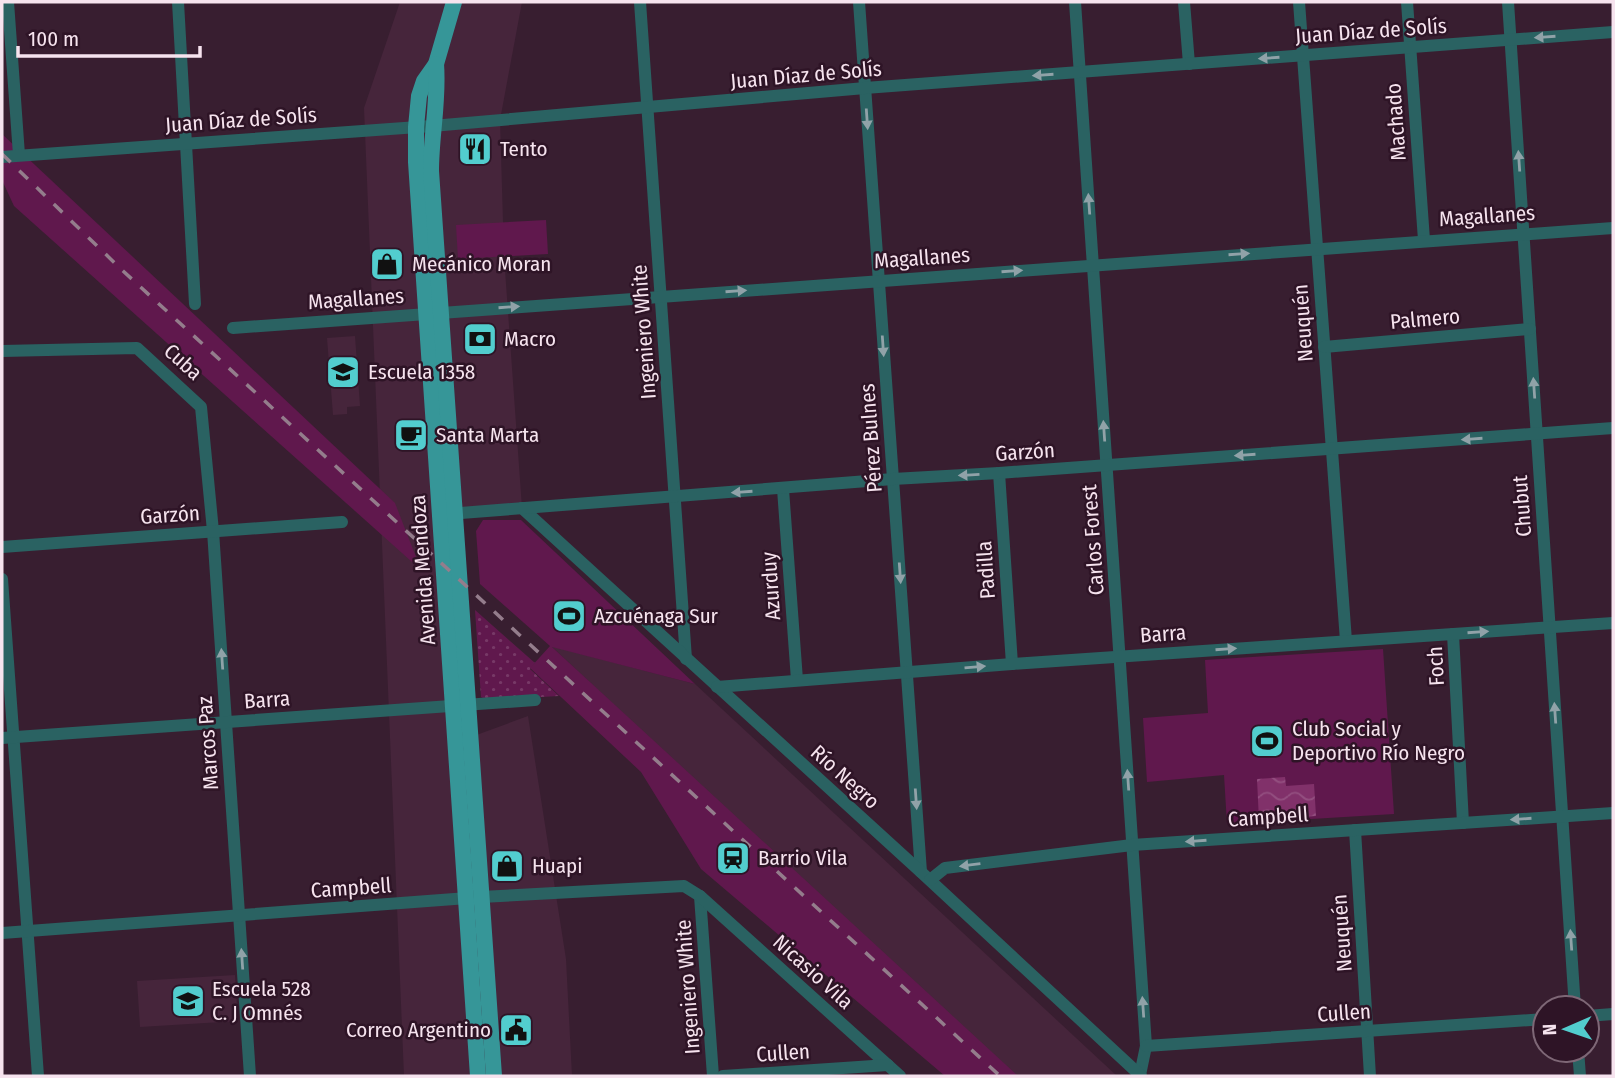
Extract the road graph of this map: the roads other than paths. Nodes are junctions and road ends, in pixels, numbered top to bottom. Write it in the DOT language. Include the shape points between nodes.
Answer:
graph roads {
  1 [pos="8,2"];
  2 [pos="178,2"];
  3 [pos="454,2"];
  4 [pos="639,2"];
  5 [pos="859,2"];
  6 [pos="1075,2"];
  7 [pos="1184,2"];
  8 [pos="1299,2"];
  9 [pos="1407,2"];
  10 [pos="1508,2"];
  11 [pos="1613,32"];
  12 [pos="1511,40"];
  13 [pos="1410,47"];
  14 [pos="1303,55"];
  15 [pos="1189,64"];
  16 [pos="1080,72"];
  17 [pos="865,88"];
  18 [pos="647,108"];
  19 [pos="424,127"];
  20 [pos="186,144"];
  21 [pos="19,155"];
  22 [pos="2,157"];
  23 [pos="1613,228"];
  24 [pos="1524,233"];
  25 [pos="1424,240"];
  26 [pos="1317,248"];
  27 [pos="1093,264"];
  28 [pos="879,281"];
  29 [pos="660,296"];
  30 [pos="195,304"];
  31 [pos="434,313"];
  32 [pos="233,328"];
  33 [pos="1530,329"];
  34 [pos="1324,347"];
  35 [pos="2,351"];
  36 [pos="201,407"];
  37 [pos="1613,428"];
  38 [pos="1537,434"];
  39 [pos="1332,449"];
  40 [pos="1107,465"];
  41 [pos="999,473"];
  42 [pos="893,479"];
  43 [pos="783,489"];
  44 [pos="674,497"];
  45 [pos="522,508"];
  46 [pos="447,514"];
  47 [pos="342,522"];
  48 [pos="213,531"];
  49 [pos="2,547"];
  50 [pos="2,579"];
  51 [pos="1613,623"];
  52 [pos="1550,627"];
  53 [pos="1453,634"];
  54 [pos="1346,641"];
  55 [pos="1120,656"];
  56 [pos="686,659"];
  57 [pos="1012,664"];
  58 [pos="907,673"];
  59 [pos="797,680"];
  60 [pos="717,687"];
  61 [pos="535,699"];
  62 [pos="461,705"];
  63 [pos="226,722"];
  64 [pos="7,738"];
  65 [pos="1613,813"];
  66 [pos="1562,816"];
  67 [pos="1464,823"];
  68 [pos="1355,830"];
  69 [pos="1132,845"];
  70 [pos="925,876"];
  71 [pos="701,896"];
  72 [pos="473,897"];
  73 [pos="239,916"];
  74 [pos="27,931"];
  75 [pos="2,933"];
  76 [pos="1574,994"];
  77 [pos="1531,1020"];
  78 [pos="1368,1031"];
  79 [pos="1146,1046"];
  80 [pos="888,1065"];
  81 [pos="38,1076"];
  82 [pos="250,1076"];
  83 [pos="478,1076"];
  84 [pos="494,1076"];
  85 [pos="713,1076"];
  86 [pos="723,1076"];
  87 [pos="900,1076"];
  88 [pos="1141,1076"];
  89 [pos="1370,1076"];
  1 -- 21 [label="street"];
  2 -- 20 [label="street"];
  3 -- 19 [label="main road, Avenida Mendoza" via="436,64 419,96"];
  4 -- 18 [label="street, Ingeniero White"];
  5 -- 17 [label="street, Pérez Bulnes"];
  6 -- 16 [label="street, Carlos Forest"];
  7 -- 15 [label="street"];
  8 -- 14 [label="street, Neuquén"];
  9 -- 13 [label="street, Machado"];
  10 -- 12 [label="street, Chubut"];
  11 -- 12 [label="street, Juan Díaz de Solís, one-way"];
  12 -- 13 [label="street, Juan Díaz de Solís"];
  24 -- 12 [label="street, Chubut, one-way"];
  13 -- 14 [label="street, Juan Díaz de Solís"];
  13 -- 25 [label="street, Machado"];
  14 -- 15 [label="street, Juan Díaz de Solís, one-way"];
  14 -- 26 [label="street, Neuquén"];
  15 -- 16 [label="street, Juan Díaz de Solís"];
  16 -- 17 [label="street, Juan Díaz de Solís, one-way"];
  27 -- 16 [label="street, Carlos Forest, one-way"];
  17 -- 18 [label="street, Juan Díaz de Solís"];
  17 -- 28 [label="street, Pérez Bulnes, one-way"];
  18 -- 19 [label="street, Juan Díaz de Solís"];
  18 -- 29 [label="street, Ingeniero White"];
  19 -- 20 [label="street, Juan Díaz de Solís"];
  19 -- 31 [label="main road, Avenida Mendoza" via="416,162"];
  20 -- 21 [label="street, Juan Díaz de Solís"];
  20 -- 30 [label="street"];
  21 -- 22 [label="street, Juan Díaz de Solís"];
  23 -- 24 [label="street, Magallanes"];
  24 -- 25 [label="street, Magallanes"];
  24 -- 33 [label="street, Chubut"];
  25 -- 26 [label="street, Magallanes"];
  27 -- 26 [label="street, Magallanes, one-way"];
  26 -- 34 [label="street, Neuquén"];
  28 -- 27 [label="street, Magallanes, one-way"];
  40 -- 27 [label="street, Carlos Forest, one-way"];
  29 -- 28 [label="street, Magallanes, one-way"];
  28 -- 42 [label="street, Pérez Bulnes, one-way"];
  31 -- 29 [label="street, Magallanes, one-way"];
  29 -- 44 [label="street, Ingeniero White"];
  31 -- 32 [label="street, Magallanes"];
  31 -- 46 [label="main road, Avenida Mendoza"];
  33 -- 34 [label="street, Palmero"];
  38 -- 33 [label="street, Chubut, one-way"];
  34 -- 39 [label="street, Neuquén"];
  35 -- 36 [label="street, Cuba" via="137,348"];
  36 -- 48 [label="street, Marcos Paz"];
  37 -- 38 [label="street, Garzón"];
  38 -- 39 [label="street, Garzón, one-way"];
  38 -- 52 [label="street, Chubut"];
  39 -- 40 [label="street, Garzón, one-way"];
  39 -- 54 [label="street, Neuquén"];
  40 -- 41 [label="street, Garzón"];
  40 -- 55 [label="street, Carlos Forest"];
  41 -- 42 [label="street, Garzón, one-way"];
  41 -- 57 [label="street, Padilla"];
  42 -- 43 [label="street, Garzón"];
  42 -- 58 [label="street, Pérez Bulnes, one-way"];
  43 -- 44 [label="street, Garzón, one-way"];
  43 -- 59 [label="street, Azurduy"];
  44 -- 45 [label="street, Garzón"];
  44 -- 56 [label="street, Ingeniero White"];
  45 -- 46 [label="street, Garzón"];
  45 -- 56 [label="street, Río Negro"];
  46 -- 62 [label="main road, Avenida Mendoza"];
  47 -- 48 [label="street, Garzón"];
  48 -- 49 [label="street, Garzón"];
  63 -- 48 [label="street, Marcos Paz, one-way"];
  50 -- 64 [label="street"];
  51 -- 52 [label="street, Barra"];
  53 -- 52 [label="street, Barra, one-way"];
  66 -- 52 [label="street, Chubut, one-way"];
  53 -- 54 [label="street, Barra"];
  53 -- 67 [label="street, Foch"];
  55 -- 54 [label="street, Barra, one-way"];
  55 -- 57 [label="street, Barra"];
  69 -- 55 [label="street, Carlos Forest, one-way"];
  56 -- 60 [label="street, Río Negro"];
  58 -- 57 [label="street, Barra, one-way"];
  58 -- 59 [label="street, Barra"];
  58 -- 70 [label="street, Pérez Bulnes, one-way"];
  59 -- 60 [label="street, Barra"];
  60 -- 70 [label="street, Río Negro"];
  61 -- 62 [label="street, Barra"];
  62 -- 63 [label="street, Barra"];
  62 -- 72 [label="main road, Avenida Mendoza"];
  63 -- 64 [label="street, Barra"];
  63 -- 73 [label="street, Marcos Paz"];
  64 -- 74 [label="street"];
  65 -- 66 [label="street, Campbell"];
  66 -- 67 [label="street, Campbell, one-way"];
  76 -- 66 [label="street, Chubut, one-way"];
  67 -- 68 [label="street, Campbell"];
  68 -- 69 [label="street, Campbell, one-way"];
  68 -- 78 [label="street, Neuquén"];
  69 -- 70 [label="street, Campbell, one-way" via="945,868"];
  79 -- 69 [label="street, Carlos Forest, one-way"];
  70 -- 88 [label="street, Río Negro"];
  71 -- 72 [label="street, Campbell" via="684,886"];
  71 -- 80 [label="street, Nicasio Vila"];
  71 -- 85 [label="street, Ingeniero White"];
  72 -- 73 [label="street, Campbell"];
  72 -- 83 [label="main road, Avenida Mendoza"];
  72 -- 84 [label="main road, Avenida Mendoza"];
  73 -- 74 [label="street, Campbell"];
  82 -- 73 [label="street, Marcos Paz, one-way"];
  74 -- 75 [label="street, Campbell"];
  74 -- 81 [label="street"];
  77 -- 78 [label="street, Cullen"];
  78 -- 79 [label="street, Cullen"];
  78 -- 89 [label="street, Neuquén"];
  79 -- 88 [label="street, Carlos Forest"];
  80 -- 86 [label="street, Cullen"];
  80 -- 87 [label="street, Nicasio Vila"];
}
